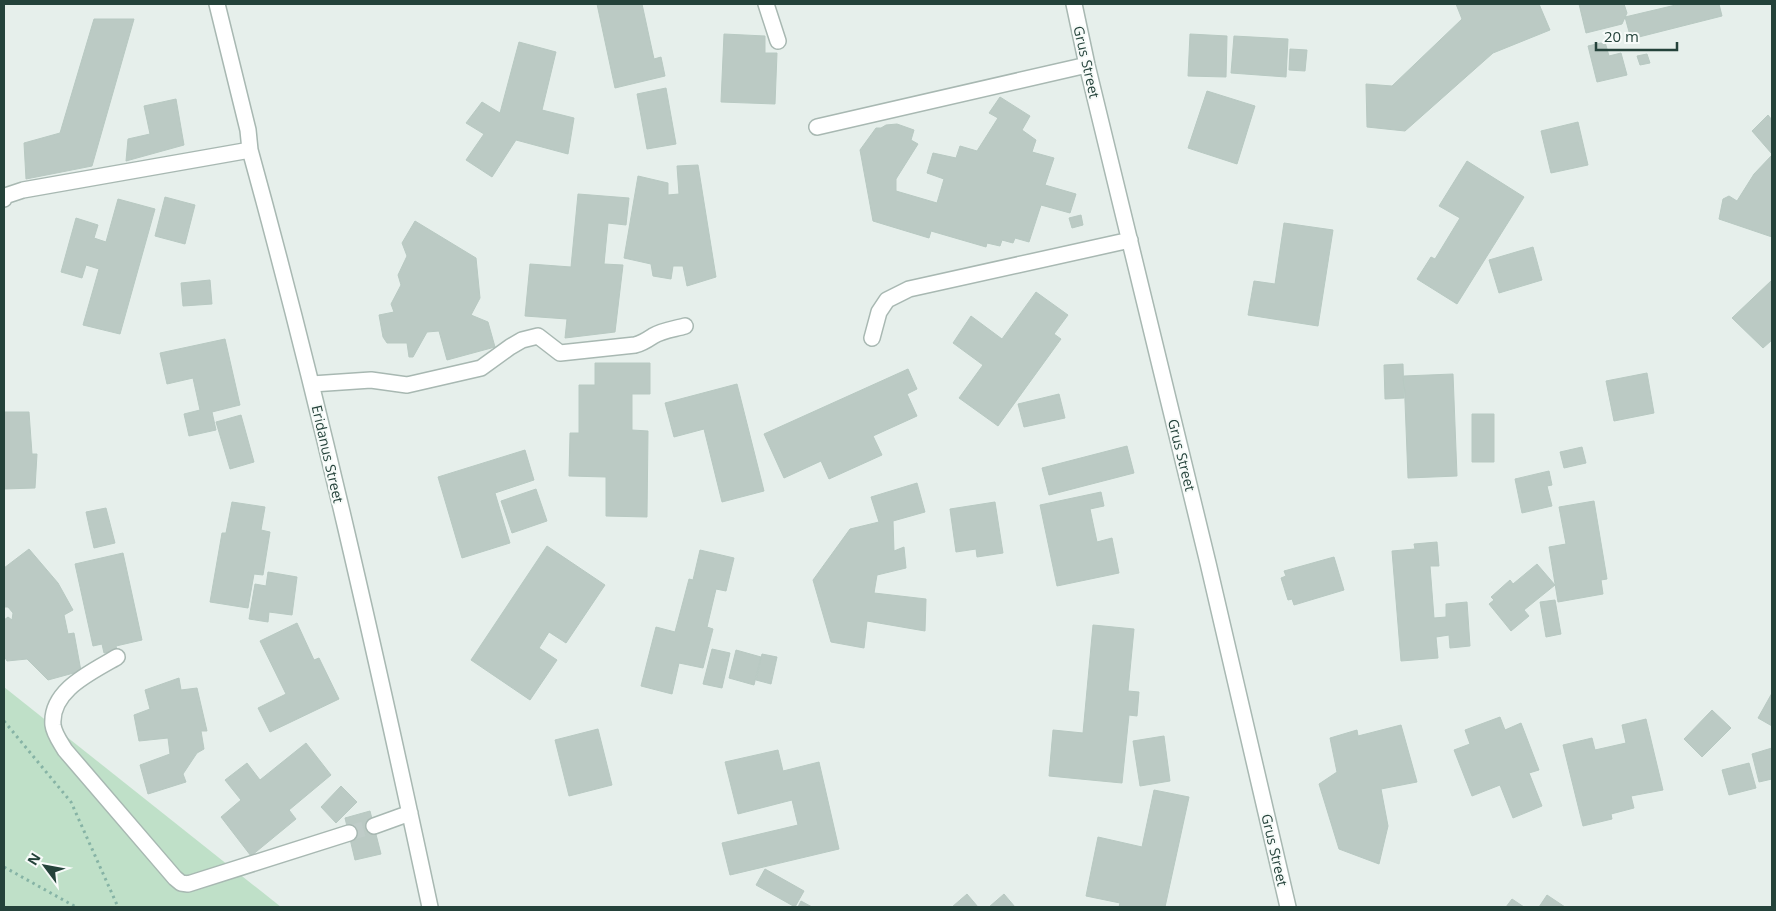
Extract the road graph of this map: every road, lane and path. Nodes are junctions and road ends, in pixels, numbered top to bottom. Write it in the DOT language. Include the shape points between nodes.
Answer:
graph roads {
  1 [pos="218,4"];
  2 [pos="766,4"];
  3 [pos="1074,4"];
  4 [pos="778,42"];
  5 [pos="1087,65"];
  6 [pos="817,128"];
  7 [pos="250,150"];
  8 [pos="4,199"];
  9 [pos="1130,240"];
  10 [pos="685,326"];
  11 [pos="872,338"];
  12 [pos="312,384"];
  13 [pos="116,657"];
  14 [pos="4,721"];
  15 [pos="410,813"];
  16 [pos="374,826"];
  17 [pos="348,833"];
  18 [pos="4,867"];
  19 [pos="76,907"];
  20 [pos="118,907"];
  21 [pos="430,907"];
  22 [pos="1288,907"];
  1 -- 7 [label="street, Eridanus Street"];
  2 -- 4 [label="street"];
  3 -- 5 [label="street, Grus Street"];
  5 -- 6 [label="street"];
  5 -- 9 [label="street, Grus Street"];
  7 -- 8 [label="street" via="23,190"];
  7 -- 12 [label="street, Eridanus Street"];
  9 -- 11 [label="street" via="909,289 887,300 879,312"];
  9 -- 22 [label="street, Grus Street"];
  10 -- 12 [label="street" via="664,331 635,345 560,353 538,336 522,340 481,368 407,384 371,380"];
  12 -- 15 [label="street, Eridanus Street"];
  13 -- 17 [label="street" via="74,683 62,695 53,726 65,750 175,878 188,884"];
  14 -- 20 [label="path" via="72,802"];
  15 -- 16 [label="street"];
  15 -- 21 [label="street, Eridanus Street"];
  18 -- 19 [label="path"];
}
